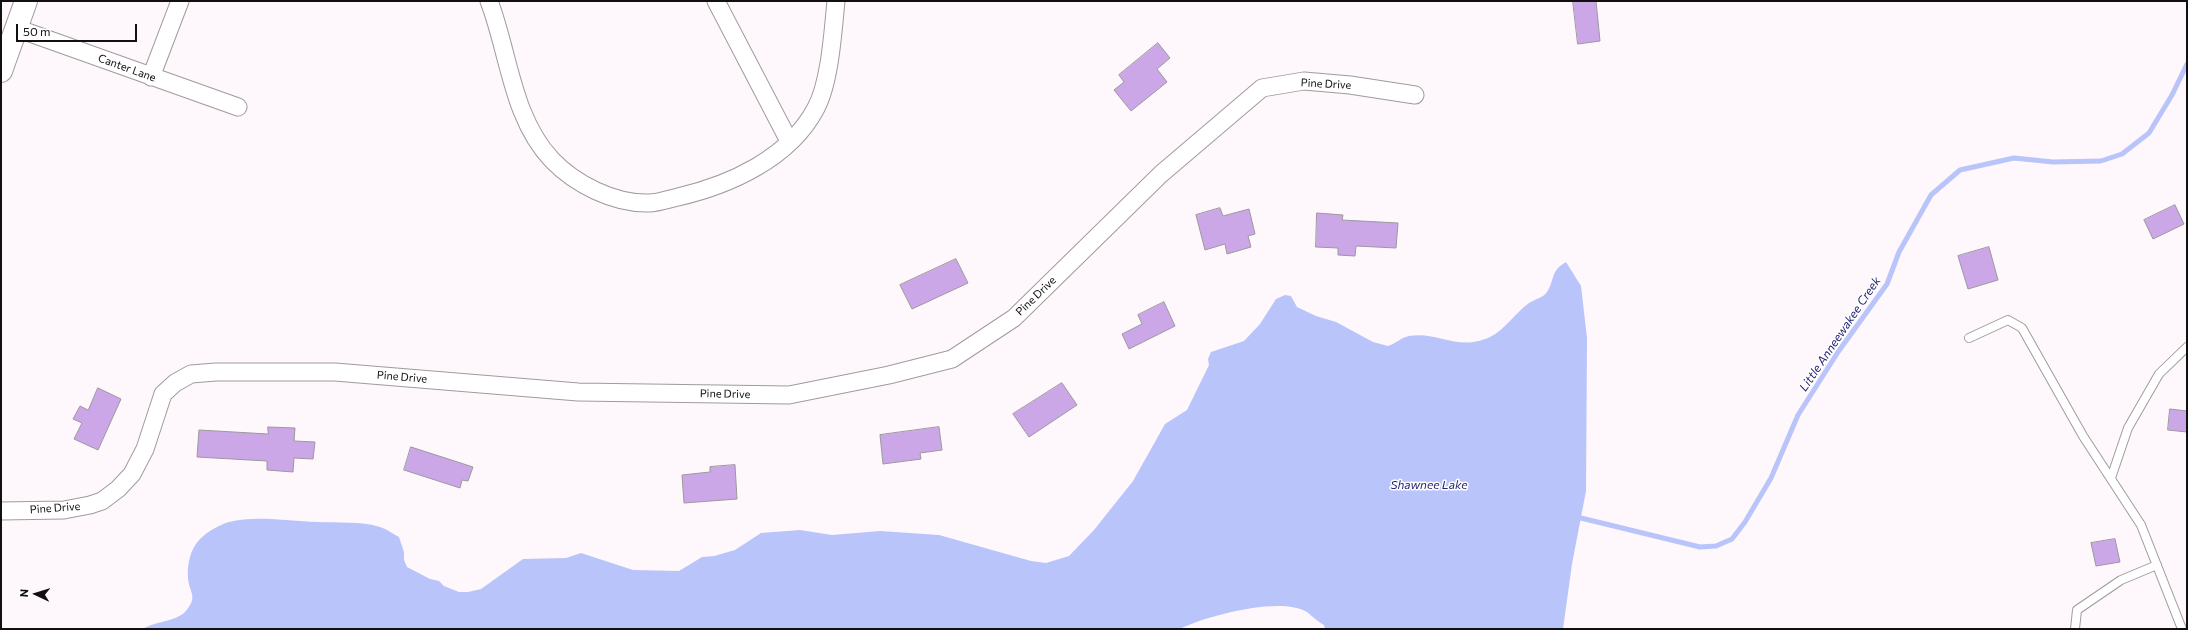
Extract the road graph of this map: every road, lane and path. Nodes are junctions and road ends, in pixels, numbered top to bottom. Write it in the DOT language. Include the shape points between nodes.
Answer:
graph roads {
  1 [pos="26,1"];
  2 [pos="180,1"];
  3 [pos="489,1"];
  4 [pos="716,1"];
  5 [pos="836,1"];
  6 [pos="16,28"];
  7 [pos="1,71"];
  8 [pos="152,77"];
  9 [pos="1415,95"];
  10 [pos="238,107"];
  11 [pos="789,140"];
  12 [pos="1969,338"];
  13 [pos="2187,347"];
  14 [pos="2111,478"];
  15 [pos="1,511"];
  16 [pos="2157,564"];
  17 [pos="2075,629"];
  18 [pos="2182,629"];
  1 -- 6 [label="main road"];
  2 -- 8 [label="street"];
  3 -- 11 [label="street" via="522,108 535,138 552,160 578,183 620,200 649,204 707,190 745,174 777,152"];
  4 -- 11 [label="street"];
  5 -- 11 [label="street" via="832,42 817,107 802,129"];
  6 -- 7 [label="main road"];
  6 -- 8 [label="street, Canter Lane"];
  8 -- 10 [label="street, Canter Lane"];
  9 -- 15 [label="street, Pine Drive" via="1350,84 1304,81 1262,88 1161,174 1014,318 952,359 889,375 789,394 578,392 335,372 191,374 163,394 144,449 132,474 102,501 64,510"];
  12 -- 14 [label="lane" via="2008,320 2022,328 2083,436"];
  13 -- 14 [label="lane" via="2159,374 2128,428"];
  14 -- 16 [label="lane" via="2141,525"];
  16 -- 17 [label="lane" via="2121,580 2077,610"];
  16 -- 18 [label="lane"];
}
